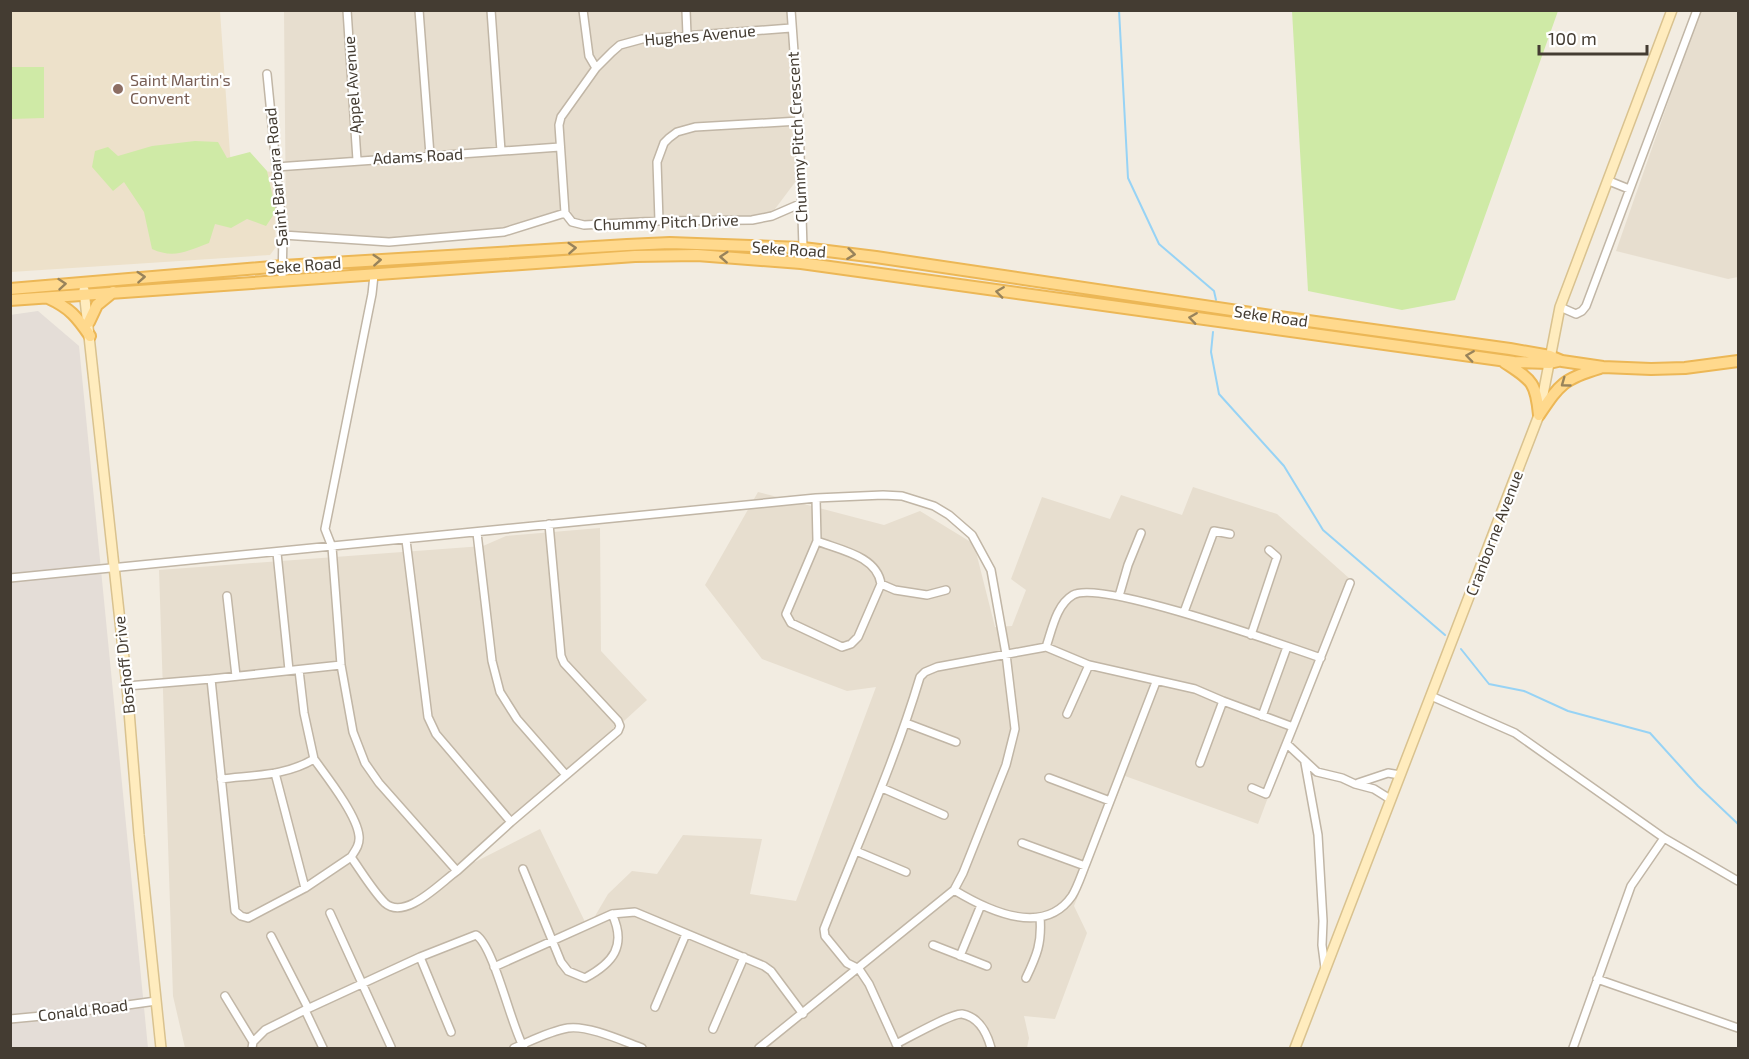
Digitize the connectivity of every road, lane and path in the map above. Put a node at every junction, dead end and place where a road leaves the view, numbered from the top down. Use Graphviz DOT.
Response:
graph roads {
  1 [pos="347,10"];
  2 [pos="419,10"];
  3 [pos="490,10"];
  4 [pos="583,10"];
  5 [pos="686,10"];
  6 [pos="791,10"];
  7 [pos="1672,10"];
  8 [pos="1696,10"];
  9 [pos="791,28"];
  10 [pos="687,35"];
  11 [pos="596,68"];
  12 [pos="267,74"];
  13 [pos="799,121"];
  14 [pos="560,147"];
  15 [pos="501,152"];
  16 [pos="430,155"];
  17 [pos="357,160"];
  18 [pos="276,166"];
  19 [pos="1609,181"];
  20 [pos="1629,189"];
  21 [pos="802,203"];
  22 [pos="565,213"];
  23 [pos="658,220"];
  24 [pos="283,235"];
  25 [pos="803,248"];
  26 [pos="801,263"];
  27 [pos="283,266"];
  28 [pos="374,275"];
  29 [pos="282,281"];
  30 [pos="83,282"];
  31 [pos="10,289"];
  32 [pos="113,292"];
  33 [pos="85,294"];
  34 [pos="45,297"];
  35 [pos="10,300"];
  36 [pos="1560,307"];
  37 [pos="89,322"];
  38 [pos="90,336"];
  39 [pos="1502,360"];
  40 [pos="1549,360"];
  41 [pos="1738,361"];
  42 [pos="1603,367"];
  43 [pos="1539,415"];
  44 [pos="816,498"];
  45 [pos="549,524"];
  46 [pos="477,533"];
  47 [pos="1141,533"];
  48 [pos="1230,534"];
  49 [pos="406,540"];
  50 [pos="817,541"];
  51 [pos="332,547"];
  52 [pos="1269,550"];
  53 [pos="277,553"];
  54 [pos="115,568"];
  55 [pos="10,578"];
  56 [pos="1350,583"];
  57 [pos="881,584"];
  58 [pos="946,590"];
  59 [pos="227,596"];
  60 [pos="1119,596"];
  61 [pos="1184,612"];
  62 [pos="1251,634"];
  63 [pos="1046,647"];
  64 [pos="1287,647"];
  65 [pos="1006,654"];
  66 [pos="1320,658"];
  67 [pos="341,665"];
  68 [pos="1089,665"];
  69 [pos="290,670"];
  70 [pos="299,670"];
  71 [pos="236,676"];
  72 [pos="211,679"];
  73 [pos="1156,682"];
  74 [pos="127,686"];
  75 [pos="1431,696"];
  76 [pos="1223,701"];
  77 [pos="1067,714"];
  78 [pos="1262,716"];
  79 [pos="906,723"];
  80 [pos="1293,727"];
  81 [pos="957,742"];
  82 [pos="1287,744"];
  83 [pos="314,759"];
  84 [pos="1305,763"];
  85 [pos="1200,764"];
  86 [pos="275,773"];
  87 [pos="1400,775"];
  88 [pos="566,776"];
  89 [pos="1049,778"];
  90 [pos="221,779"];
  91 [pos="1355,784"];
  92 [pos="882,788"];
  93 [pos="1252,788"];
  94 [pos="1390,799"];
  95 [pos="1110,801"];
  96 [pos="944,815"];
  97 [pos="511,822"];
  98 [pos="1664,838"];
  99 [pos="1022,843"];
  100 [pos="856,851"];
  101 [pos="351,857"];
  102 [pos="1085,866"];
  103 [pos="523,869"];
  104 [pos="457,871"];
  105 [pos="906,872"];
  106 [pos="1738,881"];
  107 [pos="305,888"];
  108 [pos="954,890"];
  109 [pos="981,905"];
  110 [pos="330,913"];
  111 [pos="612,914"];
  112 [pos="1040,917"];
  113 [pos="686,934"];
  114 [pos="271,936"];
  115 [pos="553,941"];
  116 [pos="933,945"];
  117 [pos="960,956"];
  118 [pos="420,957"];
  119 [pos="744,957"];
  120 [pos="987,966"];
  121 [pos="494,967"];
  122 [pos="1325,968"];
  123 [pos="859,969"];
  124 [pos="1026,978"];
  125 [pos="1598,978"];
  126 [pos="363,984"];
  127 [pos="225,996"];
  128 [pos="156,1000"];
  129 [pos="655,1007"];
  130 [pos="306,1009"];
  131 [pos="803,1014"];
  132 [pos="10,1019"];
  133 [pos="1738,1028"];
  134 [pos="713,1029"];
  135 [pos="451,1032"];
  136 [pos="253,1045"];
  137 [pos="897,1046"];
  138 [pos="391,1047"];
  139 [pos="520,1047"];
  140 [pos="161,1048"];
  141 [pos="323,1048"];
  142 [pos="642,1048"];
  143 [pos="759,1048"];
  144 [pos="991,1048"];
  145 [pos="1295,1048"];
  146 [pos="1573,1048"];
  1 -- 17 [label="street, Appel Avenue"];
  2 -- 16 [label="street"];
  3 -- 15 [label="street"];
  4 -- 11 [label="street"];
  5 -- 10 [label="street"];
  6 -- 9 [label="street, Chummy Pitch Crescent"];
  7 -- 19 [label="street, Cranborne Avenue"];
  8 -- 20 [label="street"];
  9 -- 10 [label="street, Hughes Avenue"];
  9 -- 13 [label="street, Chummy Pitch Crescent"];
  10 -- 11 [label="street, Hughes Avenue"];
  11 -- 14 [label="street, Hughes Avenue"];
  12 -- 18 [label="street, Saint Barbara Road"];
  13 -- 21 [label="street, Chummy Pitch Crescent"];
  13 -- 23 [label="street"];
  14 -- 15 [label="street, Adams Road"];
  14 -- 22 [label="street, Hughes Avenue"];
  15 -- 16 [label="street, Adams Road"];
  16 -- 17 [label="street, Adams Road"];
  17 -- 18 [label="street, Adams Road"];
  18 -- 24 [label="street, Saint Barbara Road"];
  19 -- 20 [label="street"];
  19 -- 36 [label="street, Cranborne Avenue"];
  20 -- 36 [label="street"];
  21 -- 23 [label="street, Chummy Pitch Drive"];
  21 -- 25 [label="street, Chummy Pitch Crescent"];
  22 -- 23 [label="street, Chummy Pitch Drive"];
  22 -- 24 [label="street"];
  24 -- 27 [label="street, Saint Barbara Road"];
  25 -- 26 [label="street, Chummy Pitch Crescent"];
  27 -- 25 [label="main road, Seke Road, one-way"];
  25 -- 40 [label="main road, Seke Road, one-way"];
  26 -- 28 [label="main road, Seke Road, one-way"];
  39 -- 26 [label="main road, Seke Road, one-way"];
  27 -- 29 [label="street, Saint Barbara Road"];
  30 -- 27 [label="main road, Seke Road, one-way"];
  28 -- 29 [label="main road, Seke Road"];
  28 -- 51 [label="street"];
  29 -- 32 [label="main road, Seke Road"];
  31 -- 30 [label="main road, Seke Road, one-way"];
  30 -- 33 [label="street, Boshoff Drive"];
  32 -- 33 [label="main road, Seke Road"];
  32 -- 37 [label="main road"];
  33 -- 34 [label="main road, Seke Road"];
  33 -- 37 [label="street, Boshoff Drive"];
  34 -- 35 [label="main road, Seke Road"];
  34 -- 38 [label="main road"];
  36 -- 40 [label="street, Cranborne Avenue"];
  37 -- 38 [label="street, Boshoff Drive"];
  38 -- 54 [label="street, Boshoff Drive"];
  39 -- 40 [label="main road, Seke Road"];
  39 -- 43 [label="main road"];
  40 -- 42 [label="main road, Seke Road"];
  40 -- 43 [label="street, Cranborne Avenue"];
  41 -- 42 [label="main road, Seke Road"];
  42 -- 43 [label="main road, one-way"];
  43 -- 75 [label="street, Cranborne Avenue"];
  44 -- 45 [label="street"];
  44 -- 50 [label="street"];
  44 -- 65 [label="street"];
  45 -- 46 [label="street"];
  45 -- 88 [label="street"];
  46 -- 49 [label="street"];
  46 -- 88 [label="street"];
  47 -- 60 [label="street"];
  48 -- 61 [label="street"];
  49 -- 51 [label="street"];
  49 -- 97 [label="street"];
  50 -- 57 [label="street"];
  50 -- 57 [label="street"];
  51 -- 53 [label="street"];
  51 -- 67 [label="street"];
  52 -- 62 [label="street"];
  53 -- 54 [label="street"];
  53 -- 69 [label="street"];
  54 -- 55 [label="street"];
  54 -- 74 [label="street, Boshoff Drive"];
  56 -- 66 [label="street"];
  57 -- 58 [label="street"];
  59 -- 71 [label="street"];
  60 -- 61 [label="street"];
  60 -- 63 [label="street"];
  61 -- 62 [label="street"];
  62 -- 64 [label="street"];
  63 -- 65 [label="street"];
  63 -- 68 [label="street"];
  64 -- 66 [label="street"];
  64 -- 78 [label="street"];
  65 -- 79 [label="street"];
  65 -- 108 [label="street"];
  66 -- 80 [label="street"];
  67 -- 70 [label="street"];
  67 -- 104 [label="street"];
  68 -- 73 [label="street"];
  68 -- 77 [label="street"];
  69 -- 70 [label="street"];
  69 -- 71 [label="street"];
  70 -- 83 [label="street"];
  71 -- 72 [label="street"];
  72 -- 74 [label="street"];
  72 -- 90 [label="street"];
  73 -- 76 [label="street"];
  73 -- 95 [label="street"];
  74 -- 128 [label="street, Boshoff Drive"];
  75 -- 87 [label="street, Cranborne Avenue"];
  75 -- 98 [label="street"];
  76 -- 78 [label="street"];
  76 -- 85 [label="street"];
  78 -- 80 [label="street"];
  79 -- 81 [label="street"];
  79 -- 92 [label="street"];
  80 -- 82 [label="street"];
  82 -- 84 [label="street"];
  82 -- 93 [label="street"];
  83 -- 86 [label="street"];
  83 -- 101 [label="street"];
  84 -- 91 [label="street"];
  84 -- 122 [label="street"];
  86 -- 90 [label="street"];
  86 -- 107 [label="street"];
  87 -- 91 [label="street"];
  87 -- 94 [label="street, Cranborne Avenue"];
  88 -- 97 [label="street"];
  89 -- 95 [label="street"];
  90 -- 107 [label="street"];
  91 -- 94 [label="street"];
  92 -- 96 [label="street"];
  92 -- 100 [label="street"];
  94 -- 122 [label="street, Cranborne Avenue"];
  95 -- 102 [label="street"];
  97 -- 104 [label="street"];
  98 -- 106 [label="street"];
  98 -- 125 [label="street"];
  99 -- 102 [label="street"];
  100 -- 105 [label="street"];
  100 -- 123 [label="street"];
  101 -- 104 [label="street"];
  101 -- 107 [label="street"];
  102 -- 112 [label="street"];
  103 -- 115 [label="street"];
  108 -- 109 [label="street"];
  108 -- 123 [label="street"];
  109 -- 112 [label="street"];
  109 -- 117 [label="street"];
  110 -- 126 [label="street"];
  111 -- 113 [label="street"];
  111 -- 115 [label="street"];
  111 -- 115 [label="street"];
  112 -- 124 [label="street"];
  113 -- 119 [label="street"];
  113 -- 129 [label="street"];
  114 -- 130 [label="street"];
  115 -- 121 [label="street"];
  116 -- 117 [label="street"];
  117 -- 120 [label="street"];
  118 -- 121 [label="street"];
  118 -- 126 [label="street"];
  118 -- 135 [label="street"];
  119 -- 131 [label="street"];
  119 -- 134 [label="street"];
  121 -- 139 [label="street"];
  122 -- 145 [label="street, Cranborne Avenue"];
  123 -- 131 [label="street"];
  123 -- 137 [label="street"];
  125 -- 133 [label="street"];
  125 -- 146 [label="street"];
  126 -- 130 [label="street"];
  126 -- 138 [label="street"];
  127 -- 136 [label="street"];
  128 -- 132 [label="street, Conald Road"];
  128 -- 140 [label="street, Boshoff Drive"];
  130 -- 136 [label="street"];
  130 -- 141 [label="street"];
  131 -- 143 [label="street"];
  137 -- 144 [label="street"];
  139 -- 142 [label="street"];
}
